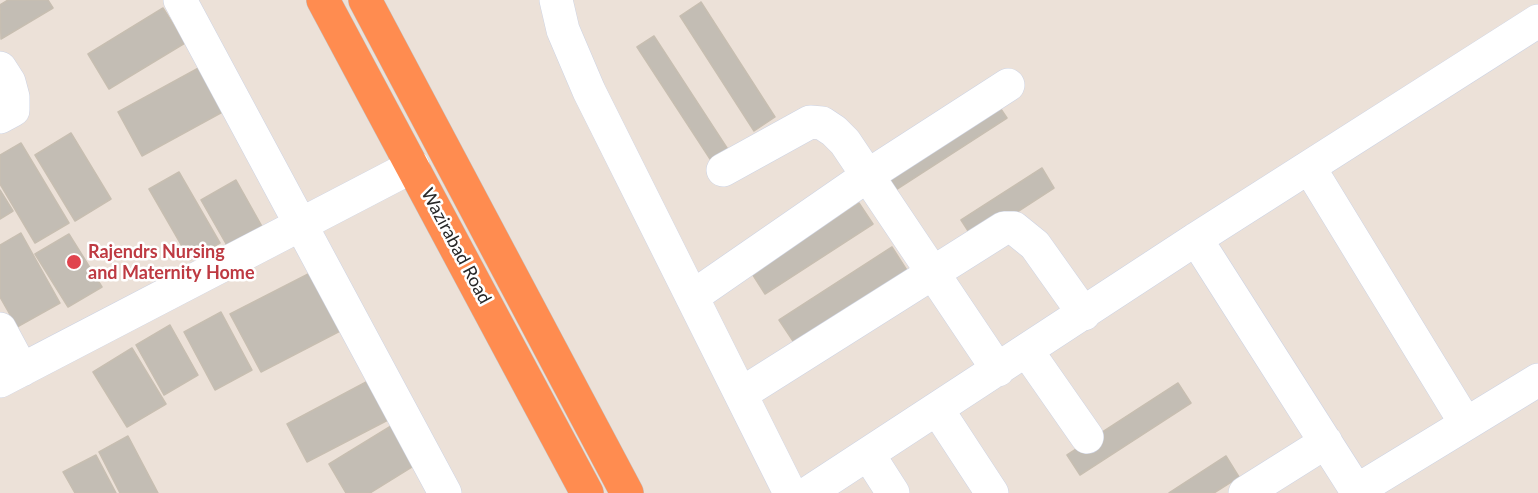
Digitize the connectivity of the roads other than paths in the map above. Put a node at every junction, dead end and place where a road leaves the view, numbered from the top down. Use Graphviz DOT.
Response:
graph roads {
  1 [pos="180,0"];
  2 [pos="323,0"];
  3 [pos="365,0"];
  4 [pos="556,0"];
  5 [pos="1538,21"];
  6 [pos="0,68"];
  7 [pos="1008,85"];
  8 [pos="0,117"];
  9 [pos="413,166"];
  10 [pos="1310,167"];
  11 [pos="723,170"];
  12 [pos="867,176"];
  13 [pos="301,224"];
  14 [pos="1196,239"];
  15 [pos="933,273"];
  16 [pos="692,297"];
  17 [pos="1084,314"];
  18 [pos="0,329"];
  19 [pos="1027,351"];
  20 [pos="998,370"];
  21 [pos="11,375"];
  22 [pos="1538,380"];
  23 [pos="741,394"];
  24 [pos="937,409"];
  25 [pos="1466,424"];
  26 [pos="1087,437"];
  27 [pos="1326,442"];
  28 [pos="868,454"];
  29 [pos="1357,492"];
  30 [pos="445,493"];
  31 [pos="587,493"];
  32 [pos="627,493"];
  33 [pos="790,493"];
  34 [pos="808,493"];
  35 [pos="893,493"];
  36 [pos="992,493"];
  37 [pos="1245,493"];
  1 -- 13 [label="street"];
  2 -- 9 [label="highway, Wazirabad Road"];
  3 -- 32 [label="highway, Wazirabad Road"];
  4 -- 16 [label="street"];
  5 -- 10 [label="street"];
  6 -- 8 [label="street"];
  7 -- 12 [label="street"];
  9 -- 13 [label="street"];
  9 -- 31 [label="highway, Wazirabad Road"];
  10 -- 14 [label="street"];
  10 -- 25 [label="street"];
  11 -- 12 [label="street"];
  12 -- 15 [label="street"];
  12 -- 16 [label="street"];
  13 -- 21 [label="street"];
  13 -- 30 [label="street"];
  14 -- 17 [label="street"];
  14 -- 27 [label="street"];
  15 -- 17 [label="street"];
  15 -- 20 [label="street"];
  15 -- 23 [label="street"];
  16 -- 23 [label="street"];
  17 -- 19 [label="street"];
  18 -- 21 [label="street"];
  19 -- 20 [label="street"];
  19 -- 26 [label="street"];
  20 -- 24 [label="street"];
  22 -- 25 [label="street"];
  23 -- 33 [label="street"];
  24 -- 28 [label="street"];
  24 -- 36 [label="street"];
  25 -- 29 [label="street"];
  27 -- 29 [label="street"];
  27 -- 37 [label="street"];
  28 -- 34 [label="street"];
  28 -- 35 [label="street"];
}
